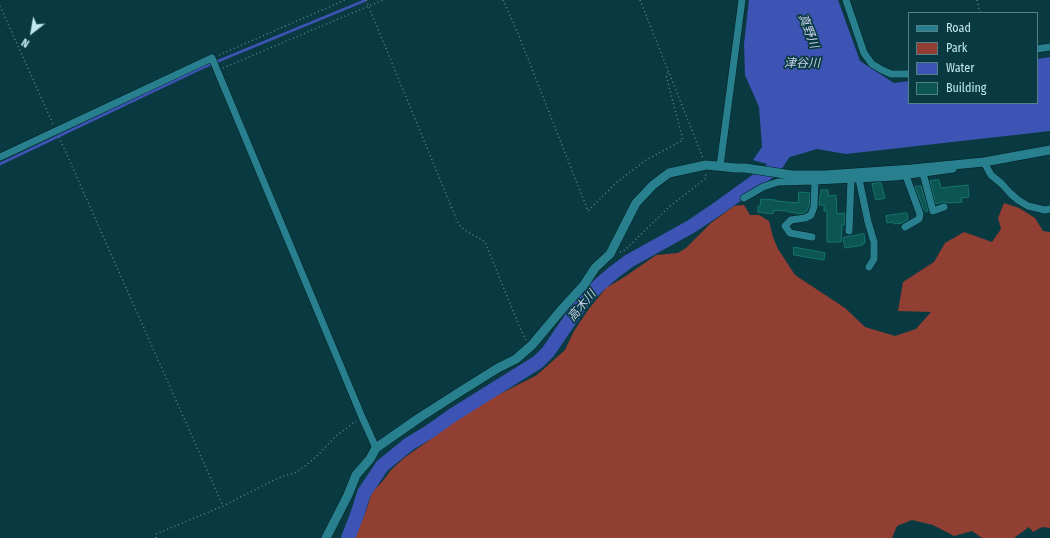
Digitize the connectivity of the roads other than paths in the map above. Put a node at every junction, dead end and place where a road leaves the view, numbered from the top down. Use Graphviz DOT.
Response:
graph roads {
  1 [pos="742,0"];
  2 [pos="846,0"];
  3 [pos="1050,47"];
  4 [pos="1038,49"];
  5 [pos="908,74"];
  6 [pos="1050,150"];
  7 [pos="0,156"];
  8 [pos="984,162"];
  9 [pos="720,166"];
  10 [pos="923,173"];
  11 [pos="906,176"];
  12 [pos="859,178"];
  13 [pos="851,179"];
  14 [pos="815,181"];
  15 [pos="744,198"];
  16 [pos="944,207"];
  17 [pos="1050,209"];
  18 [pos="933,211"];
  19 [pos="920,214"];
  20 [pos="905,227"];
  21 [pos="849,231"];
  22 [pos="812,237"];
  23 [pos="869,267"];
  24 [pos="376,448"];
  25 [pos="326,538"];
  1 -- 9 [label="street"];
  2 -- 5 [label="street"];
  3 -- 4 [label="street"];
  6 -- 8 [label="street"];
  7 -- 24 [label="street"];
  8 -- 9 [label="street"];
  8 -- 10 [label="street"];
  8 -- 17 [label="street"];
  9 -- 24 [label="street"];
  10 -- 11 [label="street"];
  10 -- 18 [label="street"];
  11 -- 12 [label="street"];
  11 -- 19 [label="street"];
  12 -- 13 [label="street"];
  12 -- 23 [label="street"];
  13 -- 14 [label="street"];
  13 -- 21 [label="street"];
  14 -- 15 [label="street"];
  14 -- 22 [label="street"];
  16 -- 18 [label="street"];
  18 -- 19 [label="street"];
  19 -- 20 [label="street"];
  24 -- 25 [label="street"];
}
